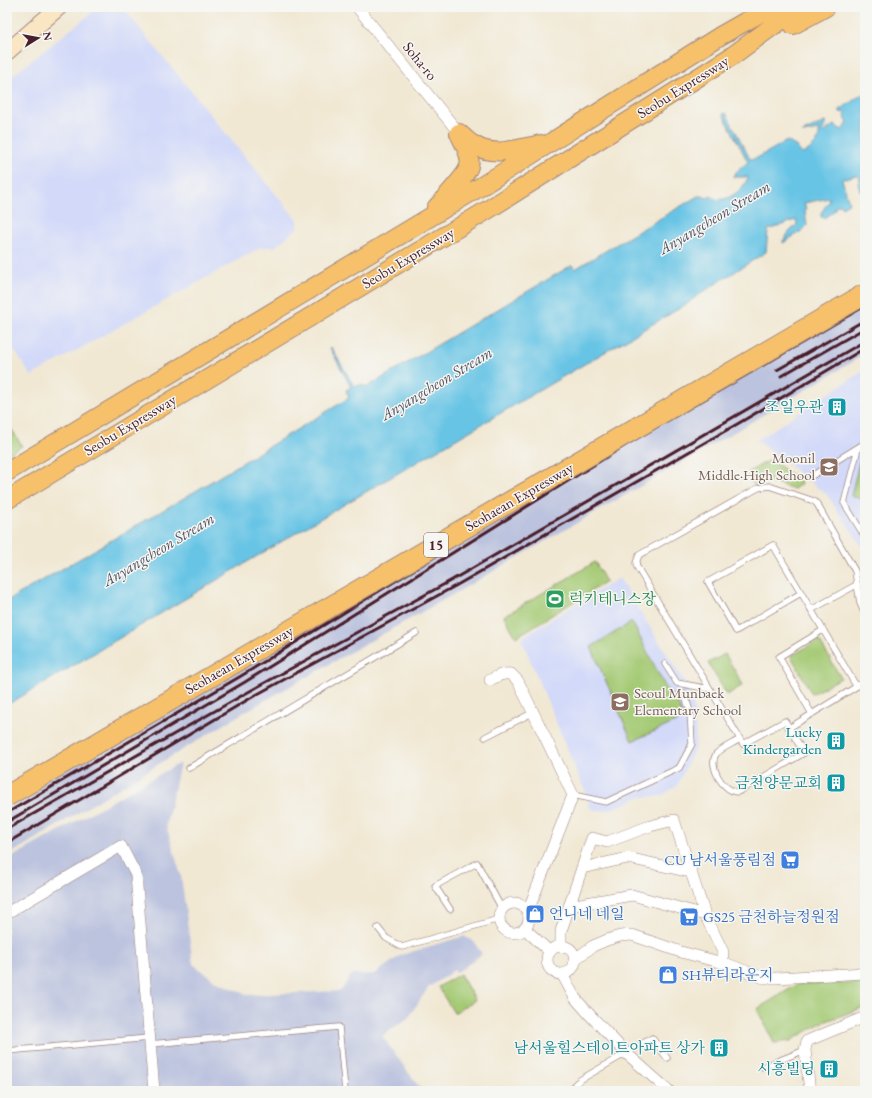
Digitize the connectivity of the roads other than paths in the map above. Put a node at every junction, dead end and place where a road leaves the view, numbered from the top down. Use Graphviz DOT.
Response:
graph roads {
  1 [pos="59,7"];
  2 [pos="357,7"];
  3 [pos="757,7"];
  4 [pos="771,7"];
  5 [pos="803,7"];
  6 [pos="826,7"];
  7 [pos="720,36"];
  8 [pos="7,52"];
  9 [pos="732,56"];
  10 [pos="459,133"];
  11 [pos="550,143"];
  12 [pos="427,218"];
  13 [pos="865,280"];
  14 [pos="865,294"];
  15 [pos="865,443"];
  16 [pos="858,448"];
  17 [pos="7,472"];
  18 [pos="810,477"];
  19 [pos="7,500"];
  20 [pos="865,537"];
  21 [pos="858,584"];
  22 [pos="801,593"];
  23 [pos="811,610"];
  24 [pos="865,615"];
  25 [pos="823,630"];
  26 [pos="416,633"];
  27 [pos="665,664"];
  28 [pos="490,680"];
  29 [pos="862,685"];
  30 [pos="710,689"];
  31 [pos="684,693"];
  32 [pos="534,712"];
  33 [pos="812,714"];
  34 [pos="789,728"];
  35 [pos="485,737"];
  36 [pos="740,739"];
  37 [pos="189,768"];
  38 [pos="7,781"];
  39 [pos="573,795"];
  40 [pos="7,796"];
  41 [pos="582,868"];
  42 [pos="690,872"];
  43 [pos="539,881"];
  44 [pos="569,906"];
  45 [pos="450,909"];
  46 [pos="504,911"];
  47 [pos="528,911"];
  48 [pos="7,913"];
  49 [pos="705,914"];
  50 [pos="378,928"];
  51 [pos="525,929"];
  52 [pos="561,947"];
  53 [pos="550,952"];
  54 [pos="574,960"];
  55 [pos="722,963"];
  56 [pos="865,973"];
  57 [pos="562,974"];
  58 [pos="865,1017"];
  59 [pos="149,1041"];
  60 [pos="7,1050"];
  61 [pos="805,1050"];
  62 [pos="626,1053"];
  63 [pos="667,1058"];
  64 [pos="763,1067"];
  65 [pos="572,1090"];
  66 [pos="154,1091"];
  67 [pos="345,1091"];
  68 [pos="668,1091"];
  69 [pos="810,1091"];
  1 -- 8 [label="main road"];
  2 -- 10 [label="street, Soha-ro"];
  3 -- 7 [label="highway"];
  4 -- 7 [label="highway, Seobu Expressway"];
  5 -- 9 [label="highway, Seobu Expressway"];
  6 -- 9 [label="highway"];
  7 -- 11 [label="highway, Seobu Expressway"];
  9 -- 19 [label="highway, Seobu Expressway"];
  10 -- 11 [label="highway"];
  10 -- 12 [label="highway"];
  11 -- 12 [label="highway, Seobu Expressway"];
  12 -- 17 [label="highway, Seobu Expressway"];
  13 -- 38 [label="highway, Seohaean Expressway / 15"];
  14 -- 40 [label="highway, Seohaean Expressway / 15, bridge"];
  15 -- 16 [label="lane"];
  16 -- 18 [label="lane"];
  16 -- 20 [label="lane"];
  21 -- 23 [label="lane"];
  21 -- 24 [label="lane"];
  21 -- 30 [label="lane"];
  22 -- 22 [label="lane"];
  22 -- 23 [label="lane"];
  23 -- 25 [label="lane"];
  25 -- 29 [label="lane"];
  25 -- 33 [label="lane"];
  26 -- 37 [label="lane"];
  27 -- 30 [label="lane"];
  28 -- 32 [label="street"];
  29 -- 33 [label="lane"];
  30 -- 36 [label="lane"];
  31 -- 39 [label="lane"];
  32 -- 35 [label="lane"];
  32 -- 39 [label="street"];
  33 -- 34 [label="lane"];
  34 -- 36 [label="lane"];
  34 -- 36 [label="lane"];
  39 -- 43 [label="street"];
  41 -- 42 [label="street"];
  41 -- 42 [label="street"];
  41 -- 44 [label="street"];
  42 -- 49 [label="street"];
  43 -- 46 [label="street"];
  43 -- 47 [label="street"];
  44 -- 49 [label="street"];
  44 -- 52 [label="street"];
  45 -- 46 [label="lane"];
  46 -- 47 [label="street"];
  46 -- 50 [label="lane"];
  46 -- 51 [label="street"];
  47 -- 51 [label="street"];
  48 -- 59 [label="street"];
  49 -- 55 [label="street"];
  51 -- 53 [label="street"];
  52 -- 53 [label="street"];
  52 -- 54 [label="street"];
  53 -- 57 [label="street"];
  54 -- 55 [label="street"];
  54 -- 57 [label="street"];
  55 -- 56 [label="street"];
  57 -- 62 [label="street"];
  58 -- 61 [label="street"];
  59 -- 60 [label="lane"];
  59 -- 66 [label="street"];
  59 -- 67 [label="lane"];
  61 -- 64 [label="lane"];
  61 -- 69 [label="street"];
  62 -- 63 [label="lane"];
  62 -- 65 [label="lane"];
  62 -- 68 [label="street"];
}
